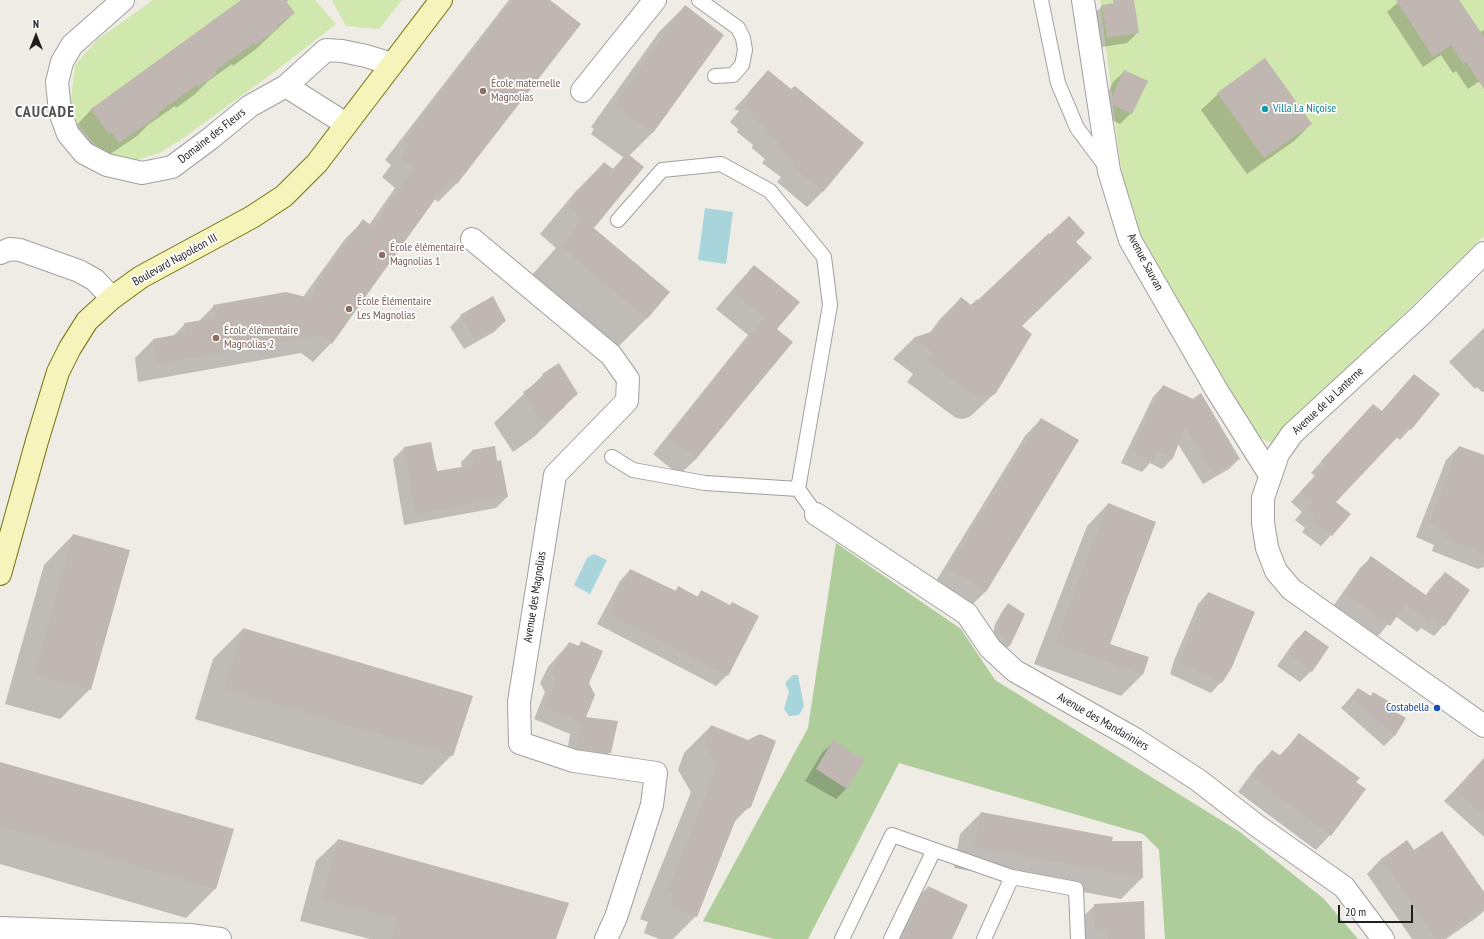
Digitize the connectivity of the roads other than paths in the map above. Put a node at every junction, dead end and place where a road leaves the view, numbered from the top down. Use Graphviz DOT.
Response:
graph roads {
  1 [pos="124,0"];
  2 [pos="441,0"];
  3 [pos="655,0"];
  4 [pos="699,0"];
  5 [pos="1041,0"];
  6 [pos="1083,0"];
  7 [pos="392,64"];
  8 [pos="715,76"];
  9 [pos="286,86"];
  10 [pos="582,91"];
  11 [pos="346,124"];
  12 [pos="1109,171"];
  13 [pos="618,220"];
  14 [pos="472,239"];
  15 [pos="0,242"];
  16 [pos="10,251"];
  17 [pos="1484,253"];
  18 [pos="112,298"];
  19 [pos="612,457"];
  20 [pos="1270,475"];
  21 [pos="798,489"];
  22 [pos="816,514"];
  23 [pos="0,574"];
  24 [pos="1484,726"];
  25 [pos="934,850"];
  26 [pos="1012,877"];
  27 [pos="0,928"];
  28 [pos="71,935"];
  29 [pos="190,937"];
  30 [pos="220,939"];
  31 [pos="606,939"];
  32 [pos="842,939"];
  33 [pos="891,939"];
  34 [pos="984,939"];
  35 [pos="1078,939"];
  36 [pos="1383,939"];
  1 -- 9 [label="street, Domaine des Fleurs"];
  2 -- 7 [label="main road, Boulevard Napoléon III"];
  3 -- 10 [label="street"];
  4 -- 8 [label="lane"];
  5 -- 12 [label="lane"];
  6 -- 12 [label="street, Avenue Sauvan"];
  7 -- 9 [label="street, Domaine des Fleurs"];
  7 -- 11 [label="main road, Boulevard Napoléon III"];
  9 -- 11 [label="street"];
  11 -- 18 [label="main road, Boulevard Napoléon III"];
  12 -- 20 [label="street, Avenue Sauvan"];
  13 -- 21 [label="lane"];
  14 -- 31 [label="street, Avenue des Magnolias"];
  15 -- 16 [label="street"];
  16 -- 18 [label="street"];
  17 -- 20 [label="street, Avenue de la Lanterne"];
  18 -- 23 [label="main road, Boulevard Napoléon III"];
  19 -- 21 [label="lane"];
  20 -- 24 [label="street, Avenue de la Lanterne"];
  21 -- 22 [label="lane"];
  22 -- 36 [label="street, Avenue des Mandariniers"];
  25 -- 26 [label="lane"];
  25 -- 32 [label="lane"];
  25 -- 33 [label="lane"];
  26 -- 34 [label="lane"];
  26 -- 35 [label="lane"];
  27 -- 28 [label="street"];
  28 -- 29 [label="street"];
  29 -- 30 [label="street"];
}
